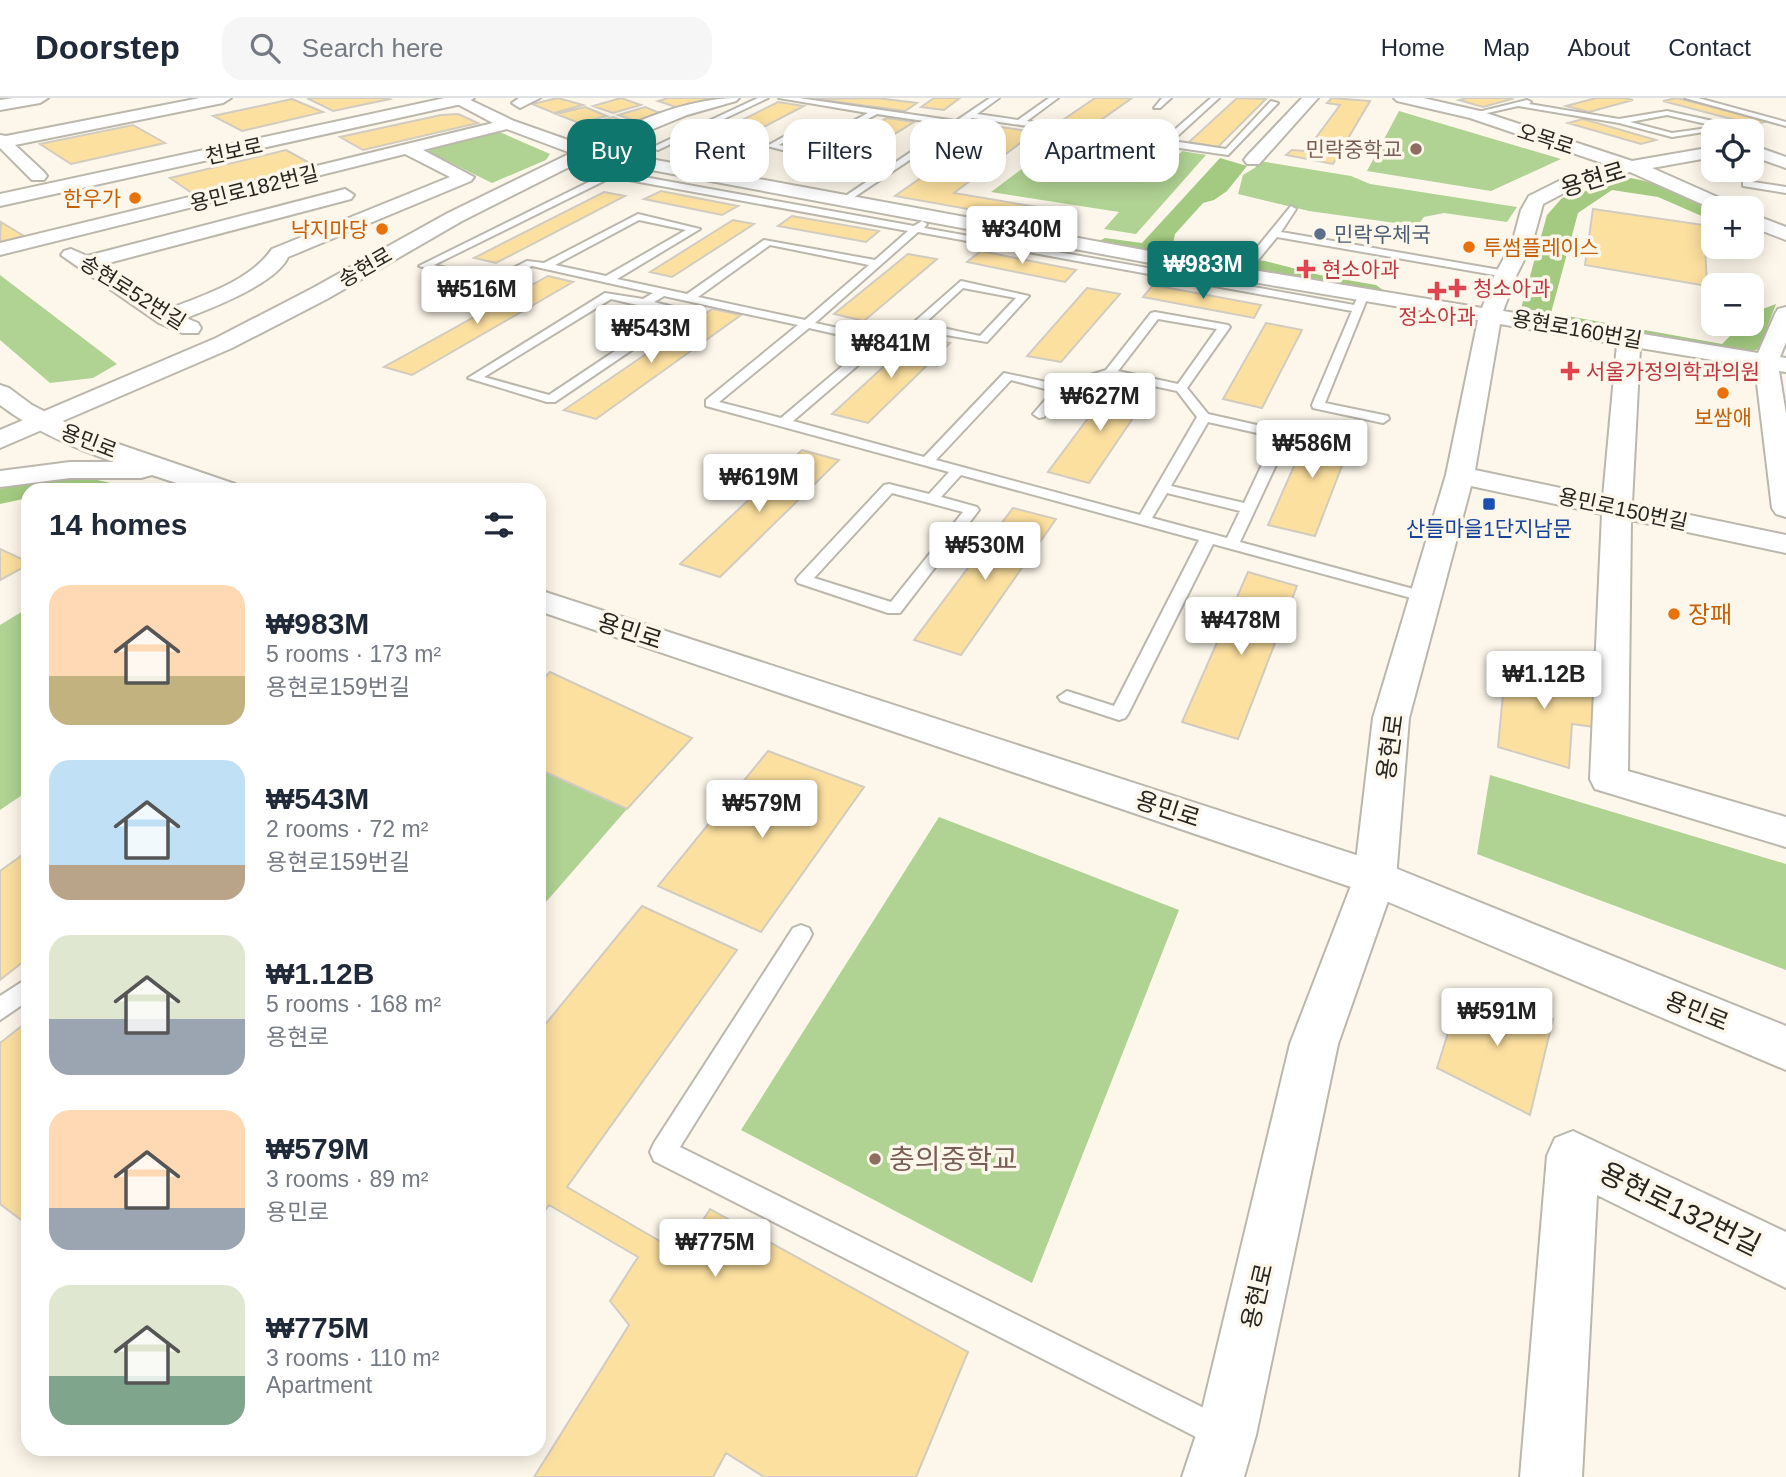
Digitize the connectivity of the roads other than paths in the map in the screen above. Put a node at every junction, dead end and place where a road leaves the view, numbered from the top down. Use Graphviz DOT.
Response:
graph roads {
  1 [pos="40,98"];
  2 [pos="223,98"];
  3 [pos="532,98"];
  4 [pos="731,98"];
  5 [pos="764,98"];
  6 [pos="783,98"];
  7 [pos="995,98"];
  8 [pos="1054,98"];
  9 [pos="1167,98"];
  10 [pos="1215,98"];
  11 [pos="1310,98"];
  12 [pos="1402,98"];
  13 [pos="1547,98"];
  14 [pos="1707,98"];
  15 [pos="460,99"];
  16 [pos="1693,99"];
  17 [pos="656,103"];
  18 [pos="1274,103"];
  19 [pos="1517,104"];
  20 [pos="0,105"];
  21 [pos="1157,106"];
  22 [pos="875,112"];
  23 [pos="682,113"];
  24 [pos="545,114"];
  25 [pos="1474,114"];
  26 [pos="970,115"];
  27 [pos="862,119"];
  28 [pos="927,119"];
  29 [pos="963,119"];
  30 [pos="1024,119"];
  31 [pos="1619,121"];
  32 [pos="1020,122"];
  33 [pos="656,123"];
  34 [pos="508,124"];
  35 [pos="1786,124"];
  36 [pos="1179,130"];
  37 [pos="783,139"];
  38 [pos="1,141"];
  39 [pos="1774,142"];
  40 [pos="567,145"];
  41 [pos="1179,145"];
  42 [pos="1764,145"];
  43 [pos="656,148"];
  44 [pos="783,148"];
  45 [pos="408,149"];
  46 [pos="1764,153"];
  47 [pos="1701,154"];
  48 [pos="910,155"];
  49 [pos="1254,160"];
  50 [pos="567,163"];
  51 [pos="1786,163"];
  52 [pos="656,166"];
  53 [pos="1628,167"];
  54 [pos="308,175"];
  55 [pos="38,176"];
  56 [pos="1746,184"];
  57 [pos="1786,190"];
  58 [pos="345,195"];
  59 [pos="1701,196"];
  60 [pos="0,200"];
  61 [pos="844,201"];
  62 [pos="1291,209"];
  63 [pos="382,211"];
  64 [pos="924,223"];
  65 [pos="1764,225"];
  66 [pos="230,227"];
  67 [pos="1786,233"];
  68 [pos="1275,234"];
  69 [pos="44,239"];
  70 [pos="267,247"];
  71 [pos="0,249"];
  72 [pos="86,263"];
  73 [pos="876,263"];
  74 [pos="546,266"];
  75 [pos="1241,274"];
  76 [pos="1506,274"];
  77 [pos="608,280"];
  78 [pos="663,292"];
  79 [pos="689,298"];
  80 [pos="1361,301"];
  81 [pos="645,303"];
  82 [pos="1491,314"];
  83 [pos="1786,314"];
  84 [pos="167,318"];
  85 [pos="807,324"];
  86 [pos="916,326"];
  87 [pos="1629,338"];
  88 [pos="880,341"];
  89 [pos="224,342"];
  90 [pos="1776,364"];
  91 [pos="1110,373"];
  92 [pos="1181,388"];
  93 [pos="1061,389"];
  94 [pos="0,393"];
  95 [pos="1039,414"];
  96 [pos="1204,417"];
  97 [pos="1383,419"];
  98 [pos="39,421"];
  99 [pos="783,423"];
  100 [pos="0,440"];
  101 [pos="927,462"];
  102 [pos="171,470"];
  103 [pos="958,470"];
  104 [pos="1460,475"];
  105 [pos="0,479"];
  106 [pos="206,483"];
  107 [pos="1163,488"];
  108 [pos="932,499"];
  109 [pos="1617,507"];
  110 [pos="1786,508"];
  111 [pos="1250,509"];
  112 [pos="1144,520"];
  113 [pos="1208,538"];
  114 [pos="1231,544"];
  115 [pos="1786,544"];
  116 [pos="1426,597"];
  117 [pos="546,602"];
  118 [pos="1068,697"];
  119 [pos="1786,832"];
  120 [pos="1375,878"];
  121 [pos="801,934"];
  122 [pos="21,994"];
  123 [pos="0,1010"];
  124 [pos="1786,1048"];
  125 [pos="1786,1261"];
  126 [pos="1226,1435"];
  127 [pos="1213,1477"];
  128 [pos="1551,1477"];
  1 -- 20 [label="street"];
  2 -- 38 [label="street"];
  3 -- 24 [label="street"];
  4 -- 23 [label="street, 송현로"];
  5 -- 43 [label="lane"];
  6 -- 22 [label="lane"];
  7 -- 26 [label="lane"];
  8 -- 30 [label="lane"];
  9 -- 21 [label="lane"];
  10 -- 36 [label="lane"];
  11 -- 49 [label="street"];
  12 -- 25 [label="street, 오목로"];
  13 -- 19 [label="lane"];
  14 -- 16 [label="lane"];
  15 -- 34 [label="street, 용현로160번길"];
  15 -- 60 [label="street, 천보로"];
  16 -- 35 [label="lane"];
  17 -- 23 [label="street"];
  18 -- 41 [label="lane"];
  19 -- 25 [label="lane"];
  19 -- 31 [label="lane"];
  22 -- 27 [label="lane"];
  22 -- 28 [label="lane"];
  23 -- 33 [label="street, 송현로"];
  25 -- 53 [label="street, 오목로"];
  26 -- 29 [label="lane"];
  26 -- 32 [label="lane"];
  31 -- 31 [label="lane"];
  34 -- 40 [label="street, 용현로160번길"];
  34 -- 45 [label="street, 용민로182번길"];
  37 -- 44 [label="lane"];
  38 -- 55 [label="street"];
  39 -- 42 [label="street"];
  45 -- 54 [label="street, 용민로182번길"];
  45 -- 63 [label="street"];
  46 -- 51 [label="street"];
  47 -- 53 [label="street, 용현로"];
  48 -- 61 [label="lane"];
  50 -- 89 [label="street, 송현로"];
  52 -- 61 [label="street, 용현로160번길"];
  53 -- 59 [label="street, 오목로"];
  53 -- 76 [label="street, 용현로"];
  54 -- 58 [label="street"];
  54 -- 69 [label="street, 용민로182번길"];
  56 -- 57 [label="lane"];
  58 -- 63 [label="street"];
  58 -- 66 [label="street"];
  61 -- 64 [label="street, 용현로160번길"];
  62 -- 68 [label="lane"];
  63 -- 70 [label="street"];
  64 -- 73 [label="lane"];
  64 -- 74 [label="lane"];
  64 -- 75 [label="street, 용현로160번길"];
  64 -- 80 [label="lane"];
  65 -- 67 [label="street"];
  66 -- 70 [label="street"];
  66 -- 72 [label="street"];
  68 -- 75 [label="lane"];
  68 -- 76 [label="lane"];
  69 -- 71 [label="street, 용민로182번길"];
  69 -- 72 [label="street, 송현로52번길"];
  70 -- 84 [label="street"];
  72 -- 84 [label="street, 송현로52번길"];
  73 -- 79 [label="lane"];
  73 -- 85 [label="lane"];
  74 -- 77 [label="lane"];
  74 -- 77 [label="lane"];
  75 -- 80 [label="street, 용현로160번길"];
  76 -- 82 [label="street, 용현로"];
  77 -- 78 [label="lane"];
  78 -- 79 [label="lane"];
  78 -- 81 [label="lane"];
  79 -- 85 [label="lane"];
  80 -- 82 [label="street, 용현로160번길"];
  80 -- 97 [label="lane"];
  81 -- 81 [label="lane"];
  82 -- 87 [label="street, 용현로160번길"];
  82 -- 104 [label="street, 용현로"];
  83 -- 90 [label="street"];
  84 -- 89 [label="street, 송현로52번길"];
  85 -- 88 [label="lane"];
  85 -- 99 [label="lane"];
  86 -- 86 [label="lane"];
  86 -- 88 [label="lane"];
  87 -- 90 [label="street, 용현로160번길"];
  87 -- 109 [label="street"];
  88 -- 99 [label="lane"];
  89 -- 98 [label="street, 송현로"];
  90 -- 110 [label="street"];
  91 -- 92 [label="lane"];
  91 -- 92 [label="lane"];
  91 -- 93 [label="lane"];
  92 -- 96 [label="lane"];
  93 -- 95 [label="lane"];
  93 -- 101 [label="lane"];
  94 -- 98 [label="street, 용민로"];
  96 -- 107 [label="lane"];
  96 -- 111 [label="lane"];
  98 -- 100 [label="street, 송현로"];
  98 -- 102 [label="street, 용민로"];
  99 -- 101 [label="lane"];
  101 -- 103 [label="lane"];
  102 -- 105 [label="street"];
  102 -- 106 [label="street, 용민로"];
  103 -- 108 [label="lane"];
  103 -- 112 [label="lane"];
  104 -- 109 [label="street, 용민로150번길"];
  104 -- 116 [label="street, 용현로"];
  107 -- 111 [label="lane"];
  107 -- 112 [label="lane"];
  108 -- 108 [label="lane"];
  109 -- 115 [label="street, 용민로150번길"];
  109 -- 119 [label="street"];
  111 -- 114 [label="lane"];
  112 -- 113 [label="lane"];
  113 -- 114 [label="lane"];
  113 -- 118 [label="lane"];
  114 -- 116 [label="lane"];
  116 -- 120 [label="street, 용현로"];
  117 -- 120 [label="street, 용민로"];
  120 -- 124 [label="street, 용민로"];
  120 -- 126 [label="street, 용현로"];
  121 -- 126 [label="lane"];
  122 -- 123 [label="lane"];
  125 -- 128 [label="street, 용현로132번길"];
  126 -- 127 [label="street, 용현로"];
}
